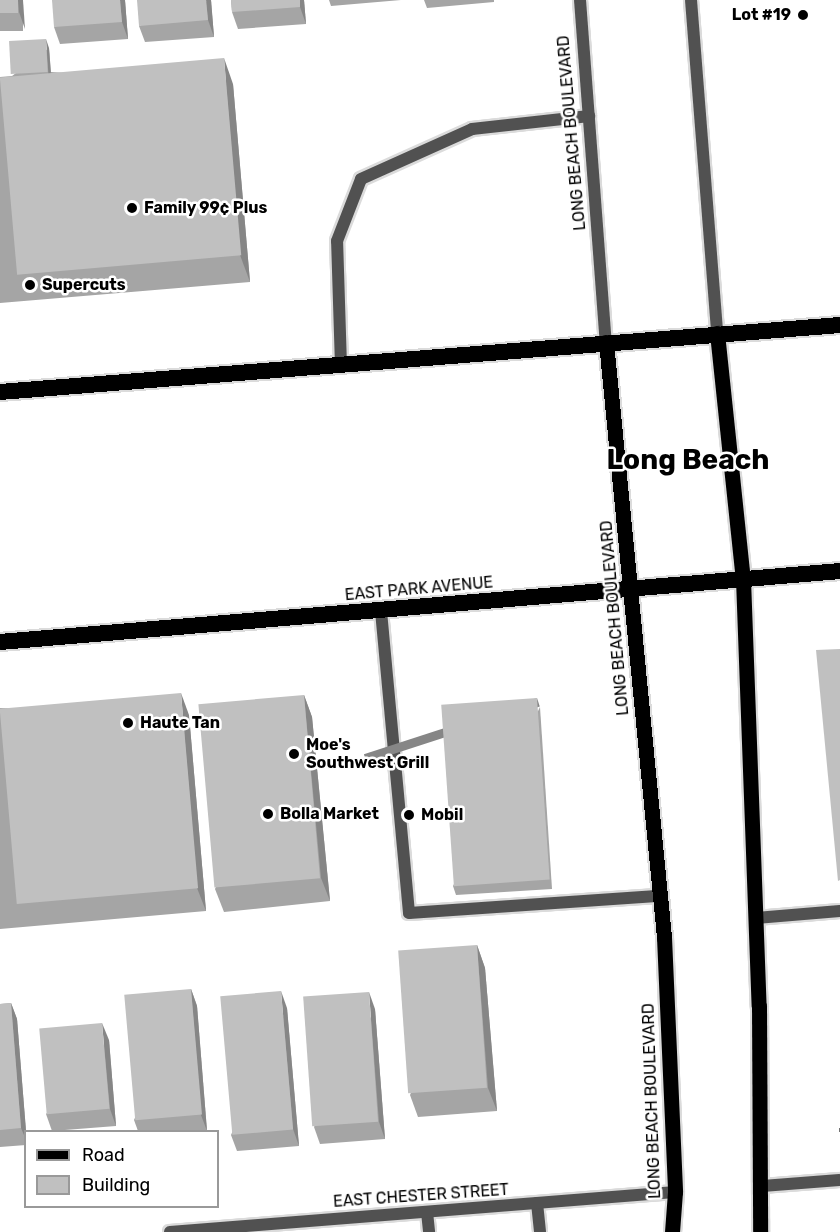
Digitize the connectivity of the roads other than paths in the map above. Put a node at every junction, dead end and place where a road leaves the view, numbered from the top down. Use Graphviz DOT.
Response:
graph roads {
  1 [pos="580,0"];
  2 [pos="691,0"];
  3 [pos="589,116"];
  4 [pos="840,325"];
  5 [pos="717,333"];
  6 [pos="606,342"];
  7 [pos="341,366"];
  8 [pos="0,392"];
  9 [pos="840,571"];
  10 [pos="743,579"];
  11 [pos="630,590"];
  12 [pos="381,611"];
  13 [pos="0,642"];
  14 [pos="660,896"];
  15 [pos="840,911"];
  16 [pos="756,918"];
  17 [pos="840,1180"];
  18 [pos="762,1186"];
  19 [pos="675,1192"];
  20 [pos="537,1203"];
  21 [pos="427,1212"];
  22 [pos="170,1232"];
  23 [pos="429,1232"];
  24 [pos="540,1232"];
  25 [pos="672,1232"];
  26 [pos="760,1232"];
  1 -- 3 [label="street, LONG BEACH BOULEVARD"];
  2 -- 5 [label="street"];
  3 -- 6 [label="street, LONG BEACH BOULEVARD"];
  3 -- 7 [label="street"];
  4 -- 5 [label="highway"];
  5 -- 6 [label="highway"];
  5 -- 10 [label="main road"];
  6 -- 7 [label="highway"];
  6 -- 11 [label="main road, LONG BEACH BOULEVARD"];
  7 -- 8 [label="highway"];
  9 -- 10 [label="highway, EAST PARK AVENUE"];
  10 -- 11 [label="highway, EAST PARK AVENUE"];
  10 -- 16 [label="main road"];
  11 -- 12 [label="highway, EAST PARK AVENUE"];
  11 -- 14 [label="main road, LONG BEACH BOULEVARD"];
  12 -- 13 [label="highway, EAST PARK AVENUE"];
  12 -- 14 [label="street"];
  14 -- 19 [label="main road, LONG BEACH BOULEVARD"];
  15 -- 16 [label="street"];
  16 -- 18 [label="main road"];
  17 -- 18 [label="street"];
  18 -- 26 [label="main road"];
  19 -- 20 [label="street, EAST CHESTER STREET"];
  19 -- 25 [label="main road, LONG BEACH BOULEVARD"];
  20 -- 21 [label="street, EAST CHESTER STREET"];
  20 -- 24 [label="street"];
  21 -- 22 [label="street, EAST CHESTER STREET"];
  21 -- 23 [label="street"];
}
